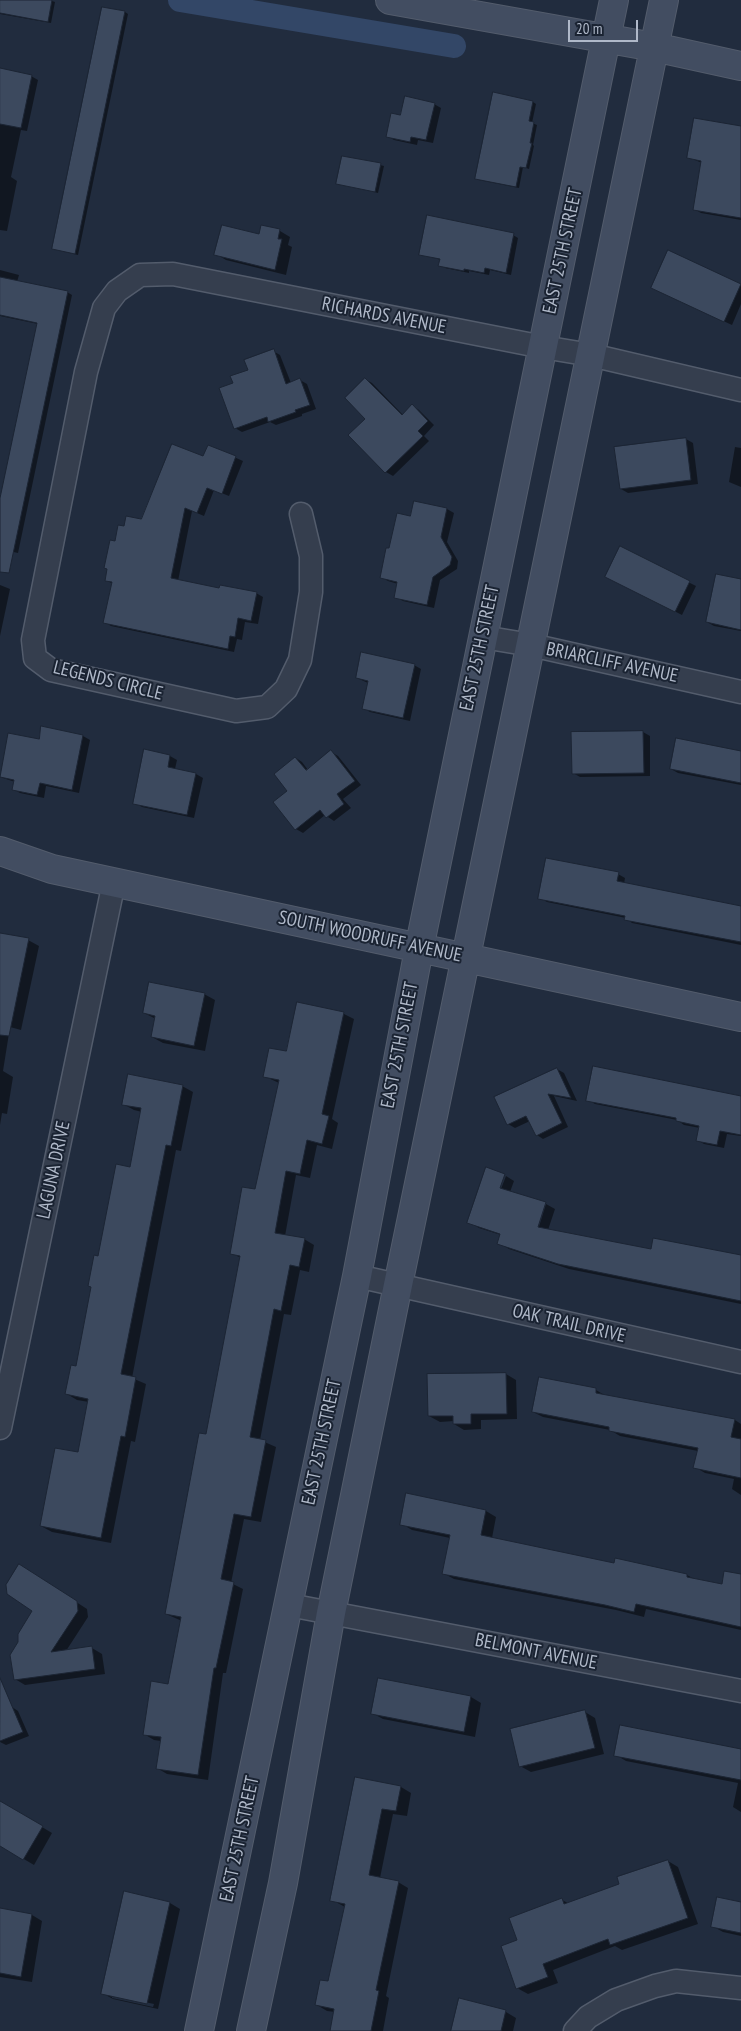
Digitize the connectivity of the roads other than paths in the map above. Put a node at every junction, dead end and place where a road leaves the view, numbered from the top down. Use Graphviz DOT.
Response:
graph roads {
  1 [pos="390,0"];
  2 [pos="614,0"];
  3 [pos="664,0"];
  4 [pos="606,40"];
  5 [pos="654,47"];
  6 [pos="741,66"];
  7 [pos="543,347"];
  8 [pos="591,355"];
  9 [pos="86,372"];
  10 [pos="741,390"];
  11 [pos="301,514"];
  12 [pos="483,636"];
  13 [pos="531,645"];
  14 [pos="741,692"];
  15 [pos="0,852"];
  16 [pos="114,882"];
  17 [pos="418,949"];
  18 [pos="467,958"];
  19 [pos="741,1016"];
  20 [pos="356,1276"];
  21 [pos="398,1285"];
  22 [pos="741,1362"];
  23 [pos="0,1428"];
  24 [pos="289,1605"];
  25 [pos="332,1613"];
  26 [pos="741,1690"];
  27 [pos="741,1988"];
  28 [pos="199,2031"];
  29 [pos="251,2031"];
  30 [pos="575,2031"];
  1 -- 4 [label="street"];
  2 -- 4 [label="street, EAST 25TH STREET"];
  3 -- 5 [label="street"];
  4 -- 5 [label="street"];
  4 -- 7 [label="street, EAST 25TH STREET"];
  5 -- 6 [label="street"];
  5 -- 8 [label="street"];
  7 -- 8 [label="street, RICHARDS AVENUE"];
  7 -- 9 [label="street, RICHARDS AVENUE"];
  7 -- 12 [label="street, EAST 25TH STREET"];
  8 -- 10 [label="street, RICHARDS AVENUE"];
  8 -- 13 [label="street"];
  9 -- 11 [label="street, LEGENDS CIRCLE"];
  12 -- 13 [label="street, BRIARCLIFF AVENUE"];
  12 -- 17 [label="street, EAST 25TH STREET"];
  13 -- 14 [label="street, BRIARCLIFF AVENUE"];
  13 -- 18 [label="street"];
  15 -- 16 [label="street, SOUTH WOODRUFF AVENUE"];
  16 -- 17 [label="street, SOUTH WOODRUFF AVENUE"];
  16 -- 23 [label="street, LAGUNA DRIVE"];
  17 -- 18 [label="street, SOUTH WOODRUFF AVENUE"];
  17 -- 20 [label="street, EAST 25TH STREET"];
  18 -- 19 [label="street, SOUTH WOODRUFF AVENUE"];
  18 -- 21 [label="street"];
  20 -- 21 [label="street, OAK TRAIL DRIVE"];
  20 -- 24 [label="street, EAST 25TH STREET"];
  21 -- 22 [label="street, OAK TRAIL DRIVE"];
  21 -- 25 [label="street"];
  24 -- 25 [label="street, BELMONT AVENUE"];
  24 -- 28 [label="street, EAST 25TH STREET"];
  25 -- 26 [label="street, BELMONT AVENUE"];
  25 -- 29 [label="street"];
  27 -- 30 [label="street"];
}
